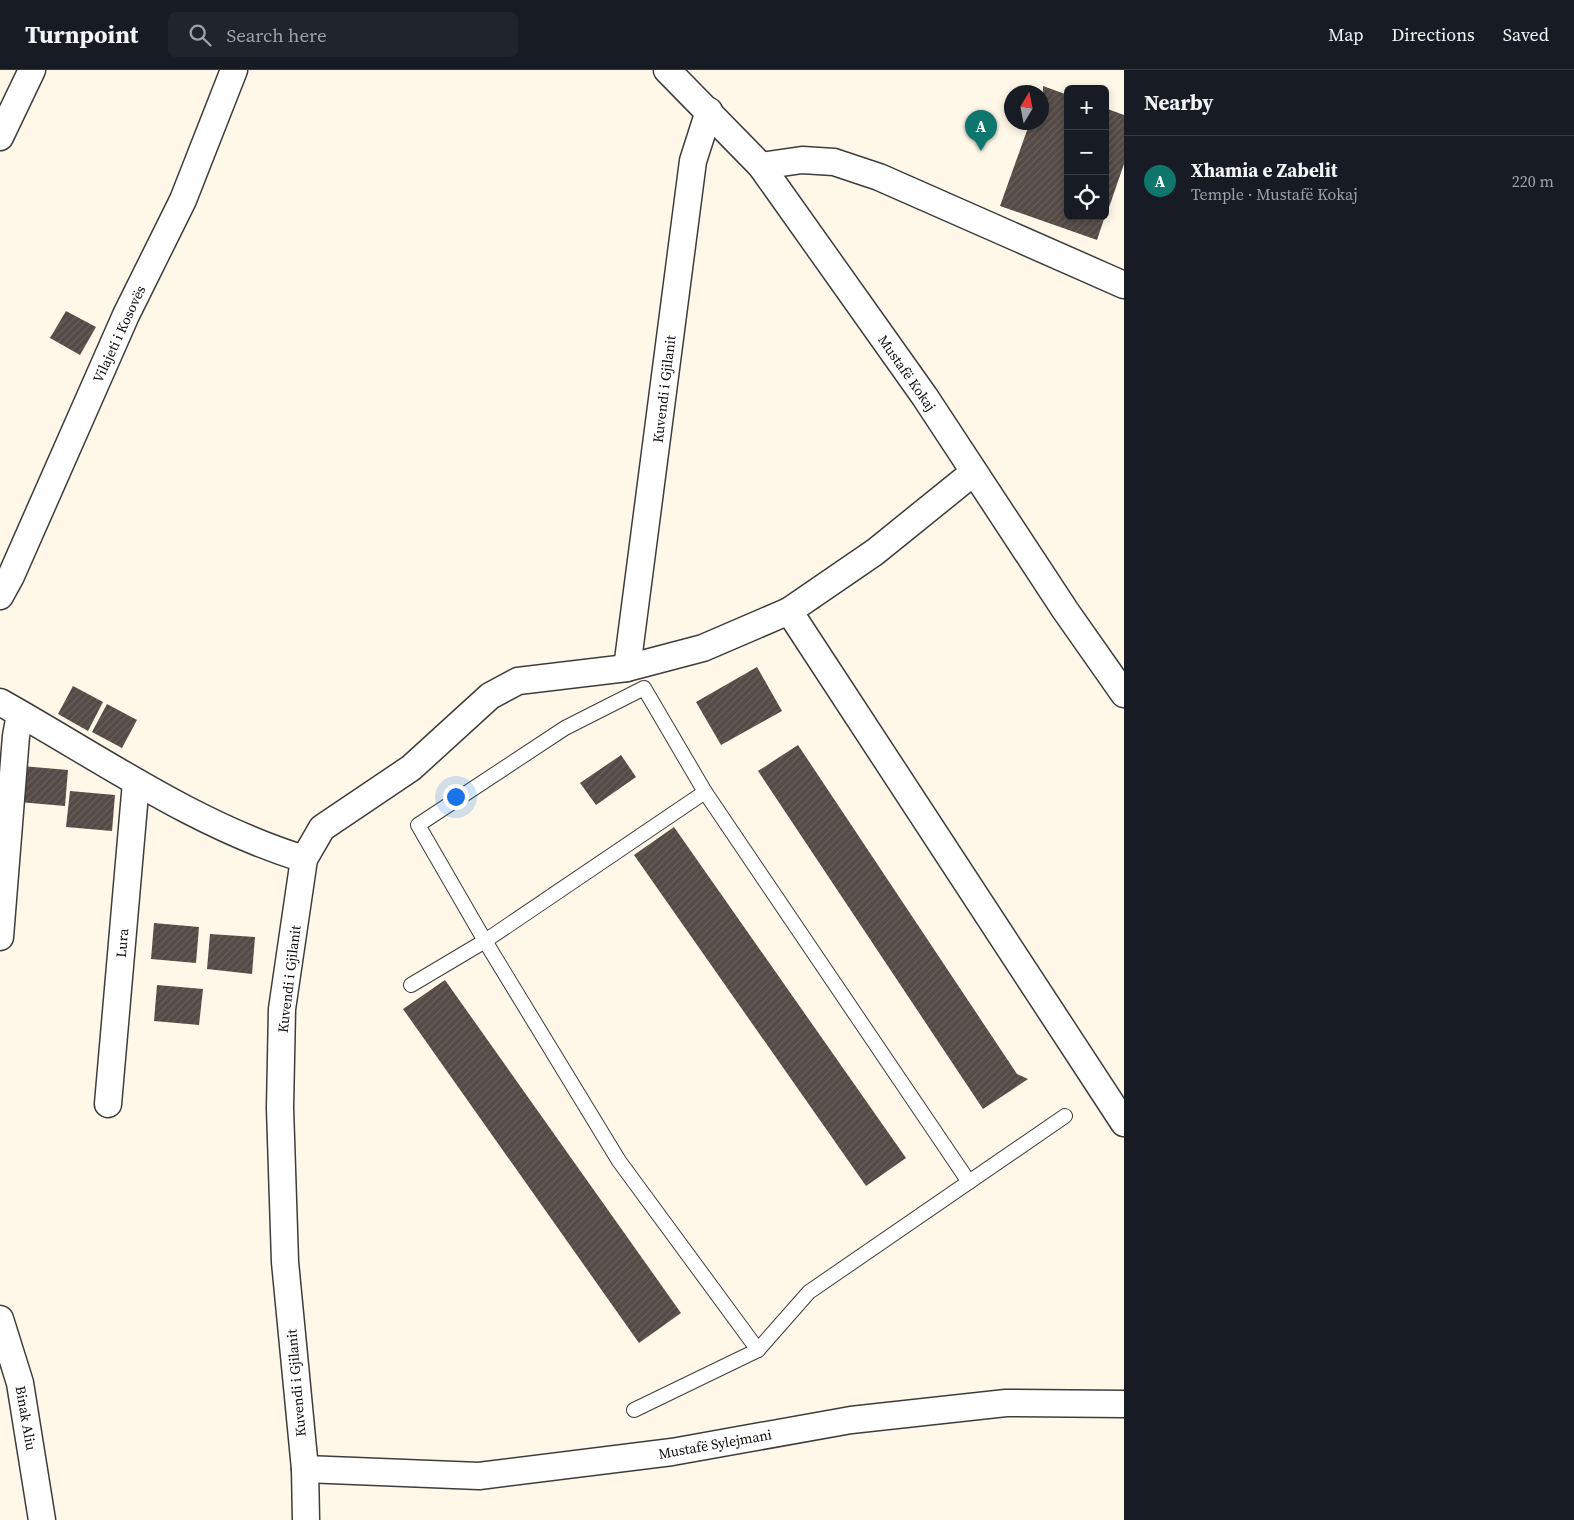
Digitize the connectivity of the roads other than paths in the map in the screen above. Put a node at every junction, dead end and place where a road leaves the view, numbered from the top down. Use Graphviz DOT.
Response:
graph roads {
  1 [pos="32,70"];
  2 [pos="234,70"];
  3 [pos="680,74"];
  4 [pos="709,111"];
  5 [pos="0,137"];
  6 [pos="761,166"];
  7 [pos="1124,285"];
  8 [pos="974,472"];
  9 [pos="0,596"];
  10 [pos="789,611"];
  11 [pos="636,678"];
  12 [pos="1124,694"];
  13 [pos="10,708"];
  14 [pos="136,782"];
  15 [pos="704,792"];
  16 [pos="304,860"];
  17 [pos="0,937"];
  18 [pos="485,941"];
  19 [pos="412,985"];
  20 [pos="108,1104"];
  21 [pos="1064,1116"];
  22 [pos="1124,1123"];
  23 [pos="969,1182"];
  24 [pos="0,1319"];
  25 [pos="758,1350"];
  26 [pos="1124,1404"];
  27 [pos="634,1410"];
  28 [pos="304,1469"];
  29 [pos="42,1520"];
  30 [pos="306,1520"];
  1 -- 5 [label="street"];
  2 -- 9 [label="street, Vilajeti i Kosovës"];
  3 -- 4 [label="street, Mustafë Kokaj"];
  4 -- 6 [label="street, Mustafë Kokaj"];
  4 -- 11 [label="street, Kuvendi i Gjilanit"];
  6 -- 7 [label="street"];
  6 -- 8 [label="street, Mustafë Kokaj"];
  8 -- 10 [label="street"];
  8 -- 12 [label="street, Mustafë Kokaj"];
  10 -- 11 [label="street"];
  10 -- 22 [label="street"];
  11 -- 15 [label="lane"];
  11 -- 16 [label="street, Kuvendi i Gjilanit"];
  11 -- 18 [label="lane"];
  13 -- 14 [label="street"];
  13 -- 17 [label="street"];
  14 -- 16 [label="street"];
  14 -- 20 [label="street, Lura"];
  15 -- 18 [label="lane"];
  15 -- 23 [label="lane"];
  16 -- 28 [label="street, Kuvendi i Gjilanit"];
  18 -- 19 [label="lane"];
  18 -- 25 [label="lane"];
  21 -- 23 [label="lane"];
  23 -- 25 [label="lane"];
  24 -- 29 [label="street, Binak Aliu"];
  25 -- 27 [label="lane"];
  26 -- 28 [label="street, Mustafë Sylejmani"];
  28 -- 30 [label="street, Kuvendi i Gjilanit"];
}
